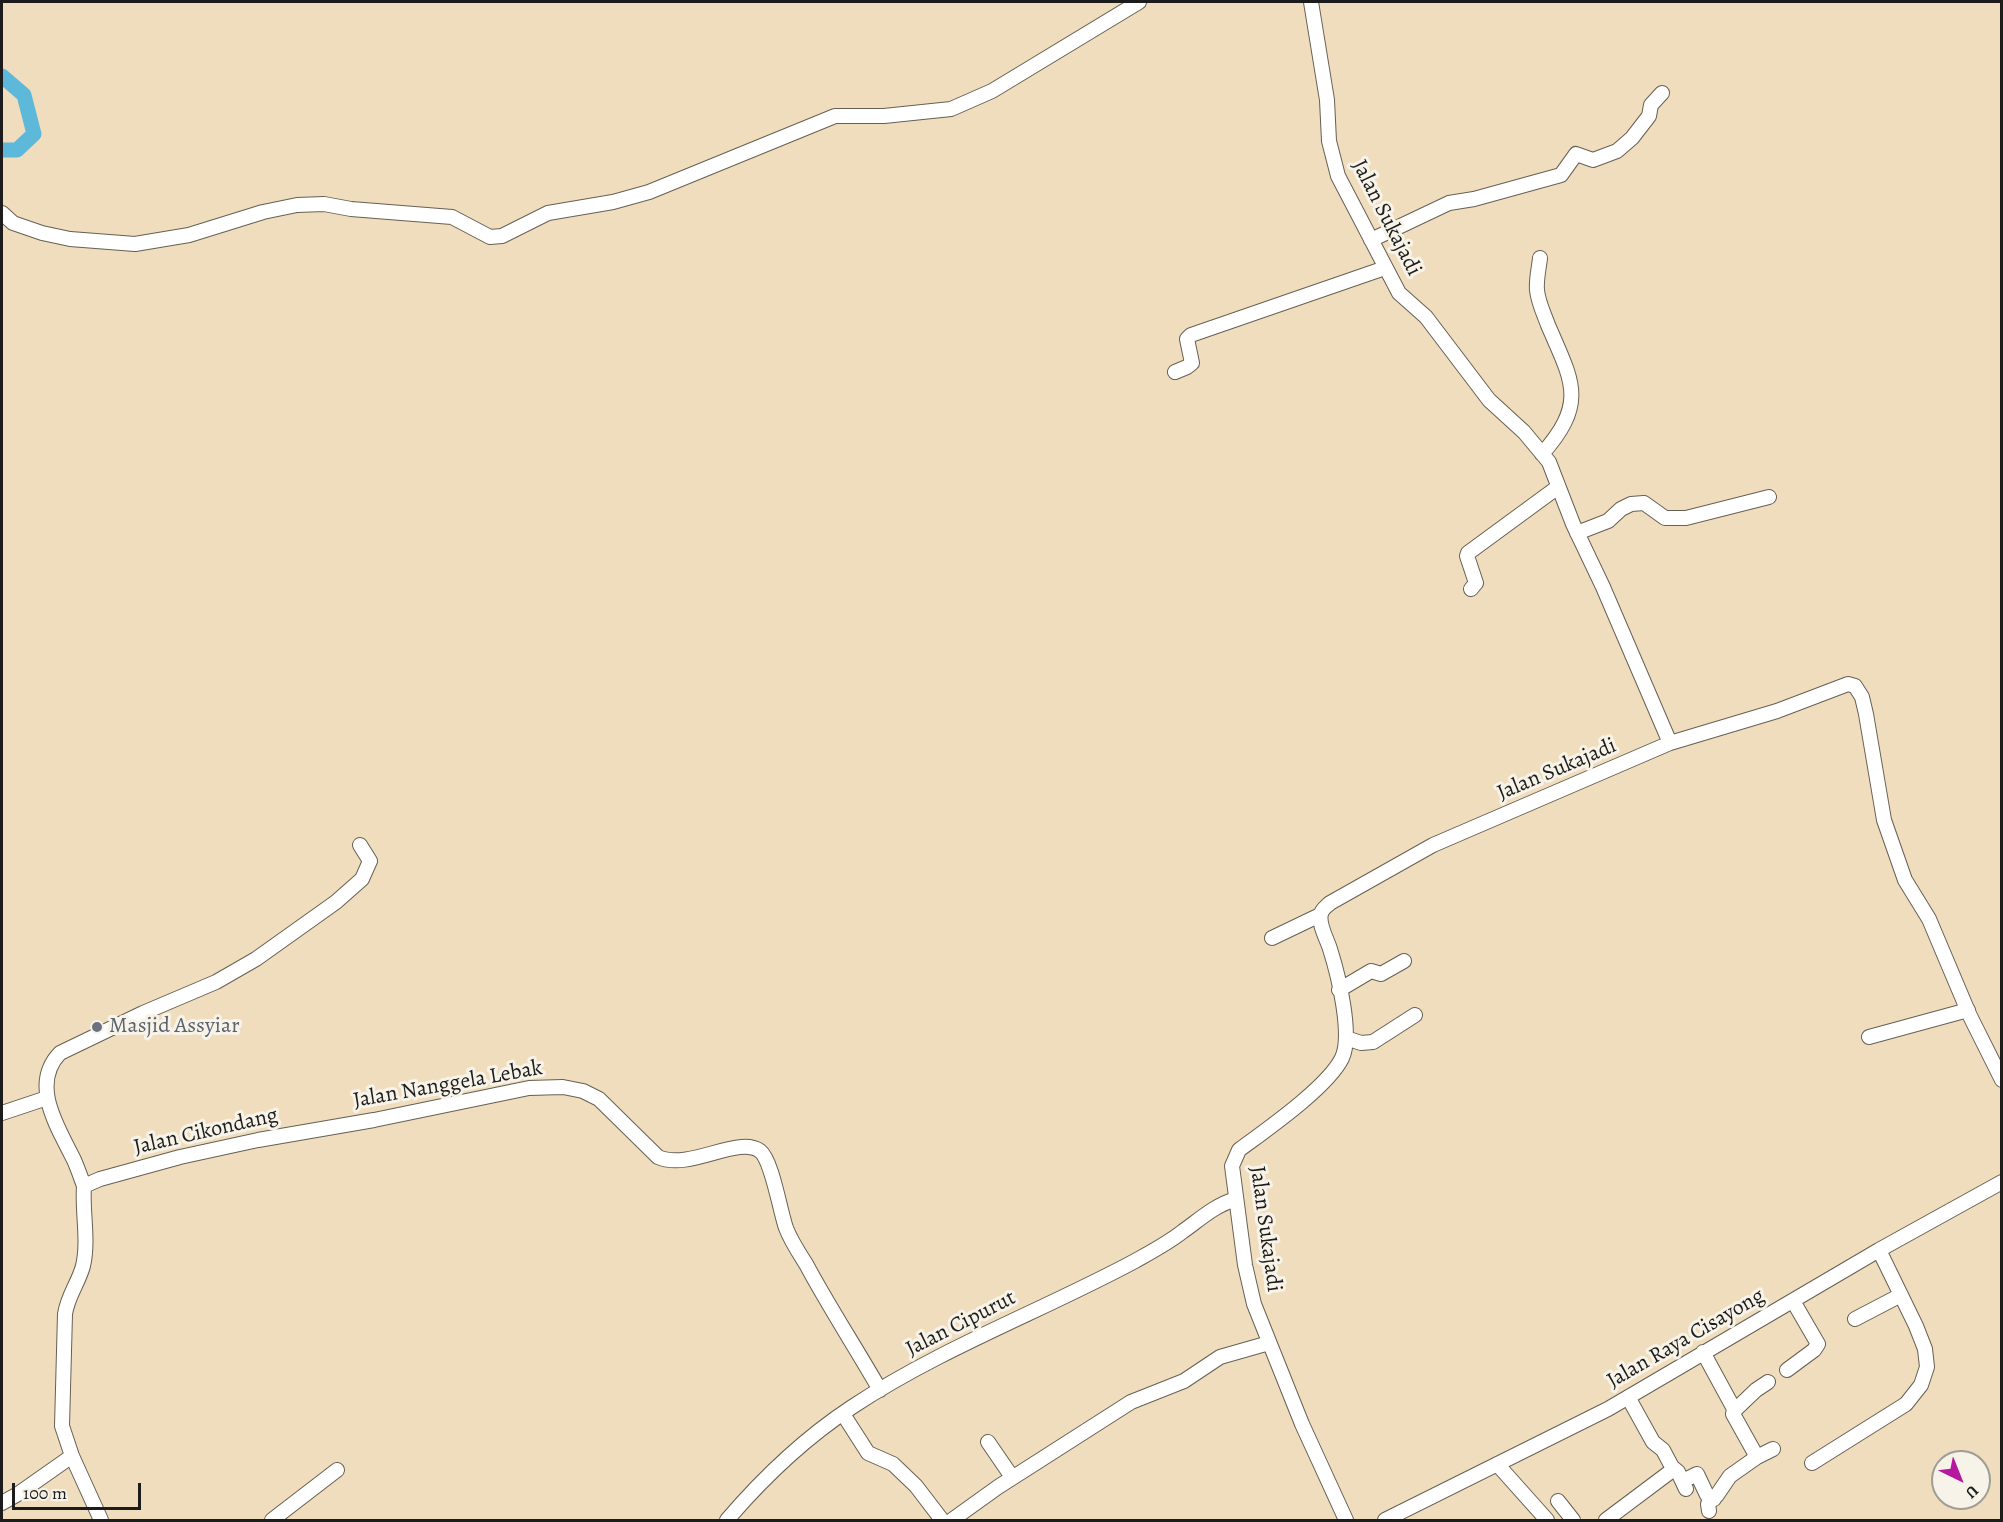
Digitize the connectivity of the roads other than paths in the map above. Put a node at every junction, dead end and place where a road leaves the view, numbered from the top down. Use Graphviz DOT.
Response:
graph roads {
  1 [pos="1139,2"];
  2 [pos="1311,2"];
  3 [pos="1662,93"];
  4 [pos="2,213"];
  5 [pos="1371,240"];
  6 [pos="1540,258"];
  7 [pos="1386,268"];
  8 [pos="1175,372"];
  9 [pos="1542,454"];
  10 [pos="1558,487"];
  11 [pos="1769,497"];
  12 [pos="1577,533"];
  13 [pos="1472,589"];
  14 [pos="1670,743"];
  15 [pos="360,845"];
  16 [pos="1320,915"];
  17 [pos="1272,938"];
  18 [pos="1404,961"];
  19 [pos="1339,990"];
  20 [pos="1968,1010"];
  21 [pos="1415,1015"];
  22 [pos="1869,1037"];
  23 [pos="1346,1038"];
  24 [pos="2001,1080"];
  25 [pos="47,1098"];
  26 [pos="2,1113"];
  27 [pos="338,1125"];
  28 [pos="2001,1182"];
  29 [pos="84,1186"];
  30 [pos="1236,1199"];
  31 [pos="1879,1250"];
  32 [pos="1901,1295"];
  33 [pos="1793,1302"];
  34 [pos="1855,1319"];
  35 [pos="1269,1343"];
  36 [pos="1703,1352"];
  37 [pos="1787,1370"];
  38 [pos="1768,1382"];
  39 [pos="880,1390"];
  40 [pos="1628,1397"];
  41 [pos="1734,1411"];
  42 [pos="843,1414"];
  43 [pos="988,1442"];
  44 [pos="1773,1449"];
  45 [pos="72,1456"];
  46 [pos="1757,1457"];
  47 [pos="1812,1463"];
  48 [pos="1497,1464"];
  49 [pos="1674,1469"];
  50 [pos="337,1470"];
  51 [pos="1012,1477"];
  52 [pos="1558,1501"];
  53 [pos="2,1503"];
  54 [pos="101,1521"];
  55 [pos="272,1521"];
  56 [pos="728,1521"];
  57 [pos="942,1521"];
  58 [pos="952,1521"];
  59 [pos="1346,1521"];
  60 [pos="1384,1521"];
  61 [pos="1547,1521"];
  62 [pos="1574,1521"];
  63 [pos="1606,1521"];
  1 -- 4 [label="street"];
  2 -- 5 [label="street, Jalan Sukajadi"];
  3 -- 5 [label="street"];
  5 -- 7 [label="street, Jalan Sukajadi"];
  6 -- 9 [label="street"];
  7 -- 8 [label="street"];
  7 -- 9 [label="street, Jalan Sukajadi"];
  9 -- 10 [label="street, Jalan Sukajadi"];
  10 -- 12 [label="street, Jalan Sukajadi"];
  10 -- 13 [label="street"];
  11 -- 12 [label="street"];
  12 -- 14 [label="street, Jalan Sukajadi"];
  14 -- 16 [label="street, Jalan Sukajadi"];
  14 -- 20 [label="street"];
  15 -- 25 [label="street"];
  16 -- 17 [label="street"];
  16 -- 19 [label="street, Jalan Sukajadi"];
  18 -- 19 [label="street"];
  19 -- 23 [label="street, Jalan Sukajadi"];
  20 -- 22 [label="street"];
  20 -- 24 [label="street"];
  21 -- 23 [label="street"];
  23 -- 30 [label="street, Jalan Sukajadi"];
  25 -- 26 [label="street"];
  25 -- 29 [label="street"];
  27 -- 29 [label="street, Jalan Cikondang"];
  27 -- 39 [label="street, Jalan Nanggela Lebak"];
  28 -- 31 [label="street, Jalan Raya Cisayong"];
  29 -- 45 [label="street"];
  30 -- 35 [label="street, Jalan Sukajadi"];
  30 -- 39 [label="street, Jalan Cipurut"];
  31 -- 32 [label="street"];
  31 -- 33 [label="street, Jalan Raya Cisayong"];
  32 -- 34 [label="street"];
  32 -- 47 [label="street"];
  33 -- 36 [label="street, Jalan Raya Cisayong"];
  33 -- 37 [label="street"];
  35 -- 51 [label="street"];
  35 -- 59 [label="street, Jalan Sukajadi"];
  36 -- 40 [label="street, Jalan Raya Cisayong"];
  36 -- 41 [label="street"];
  38 -- 41 [label="street"];
  39 -- 42 [label="street, Jalan Cipurut"];
  40 -- 48 [label="street, Jalan Raya Cisayong"];
  40 -- 49 [label="street"];
  41 -- 46 [label="street"];
  42 -- 56 [label="street, Jalan Cipurut"];
  42 -- 57 [label="street"];
  43 -- 51 [label="street"];
  44 -- 46 [label="street"];
  45 -- 53 [label="street"];
  45 -- 54 [label="street"];
  46 -- 49 [label="street"];
  48 -- 60 [label="street, Jalan Raya Cisayong"];
  48 -- 61 [label="street"];
  49 -- 63 [label="street"];
  50 -- 55 [label="street"];
  51 -- 58 [label="street"];
  52 -- 62 [label="street"];
}
